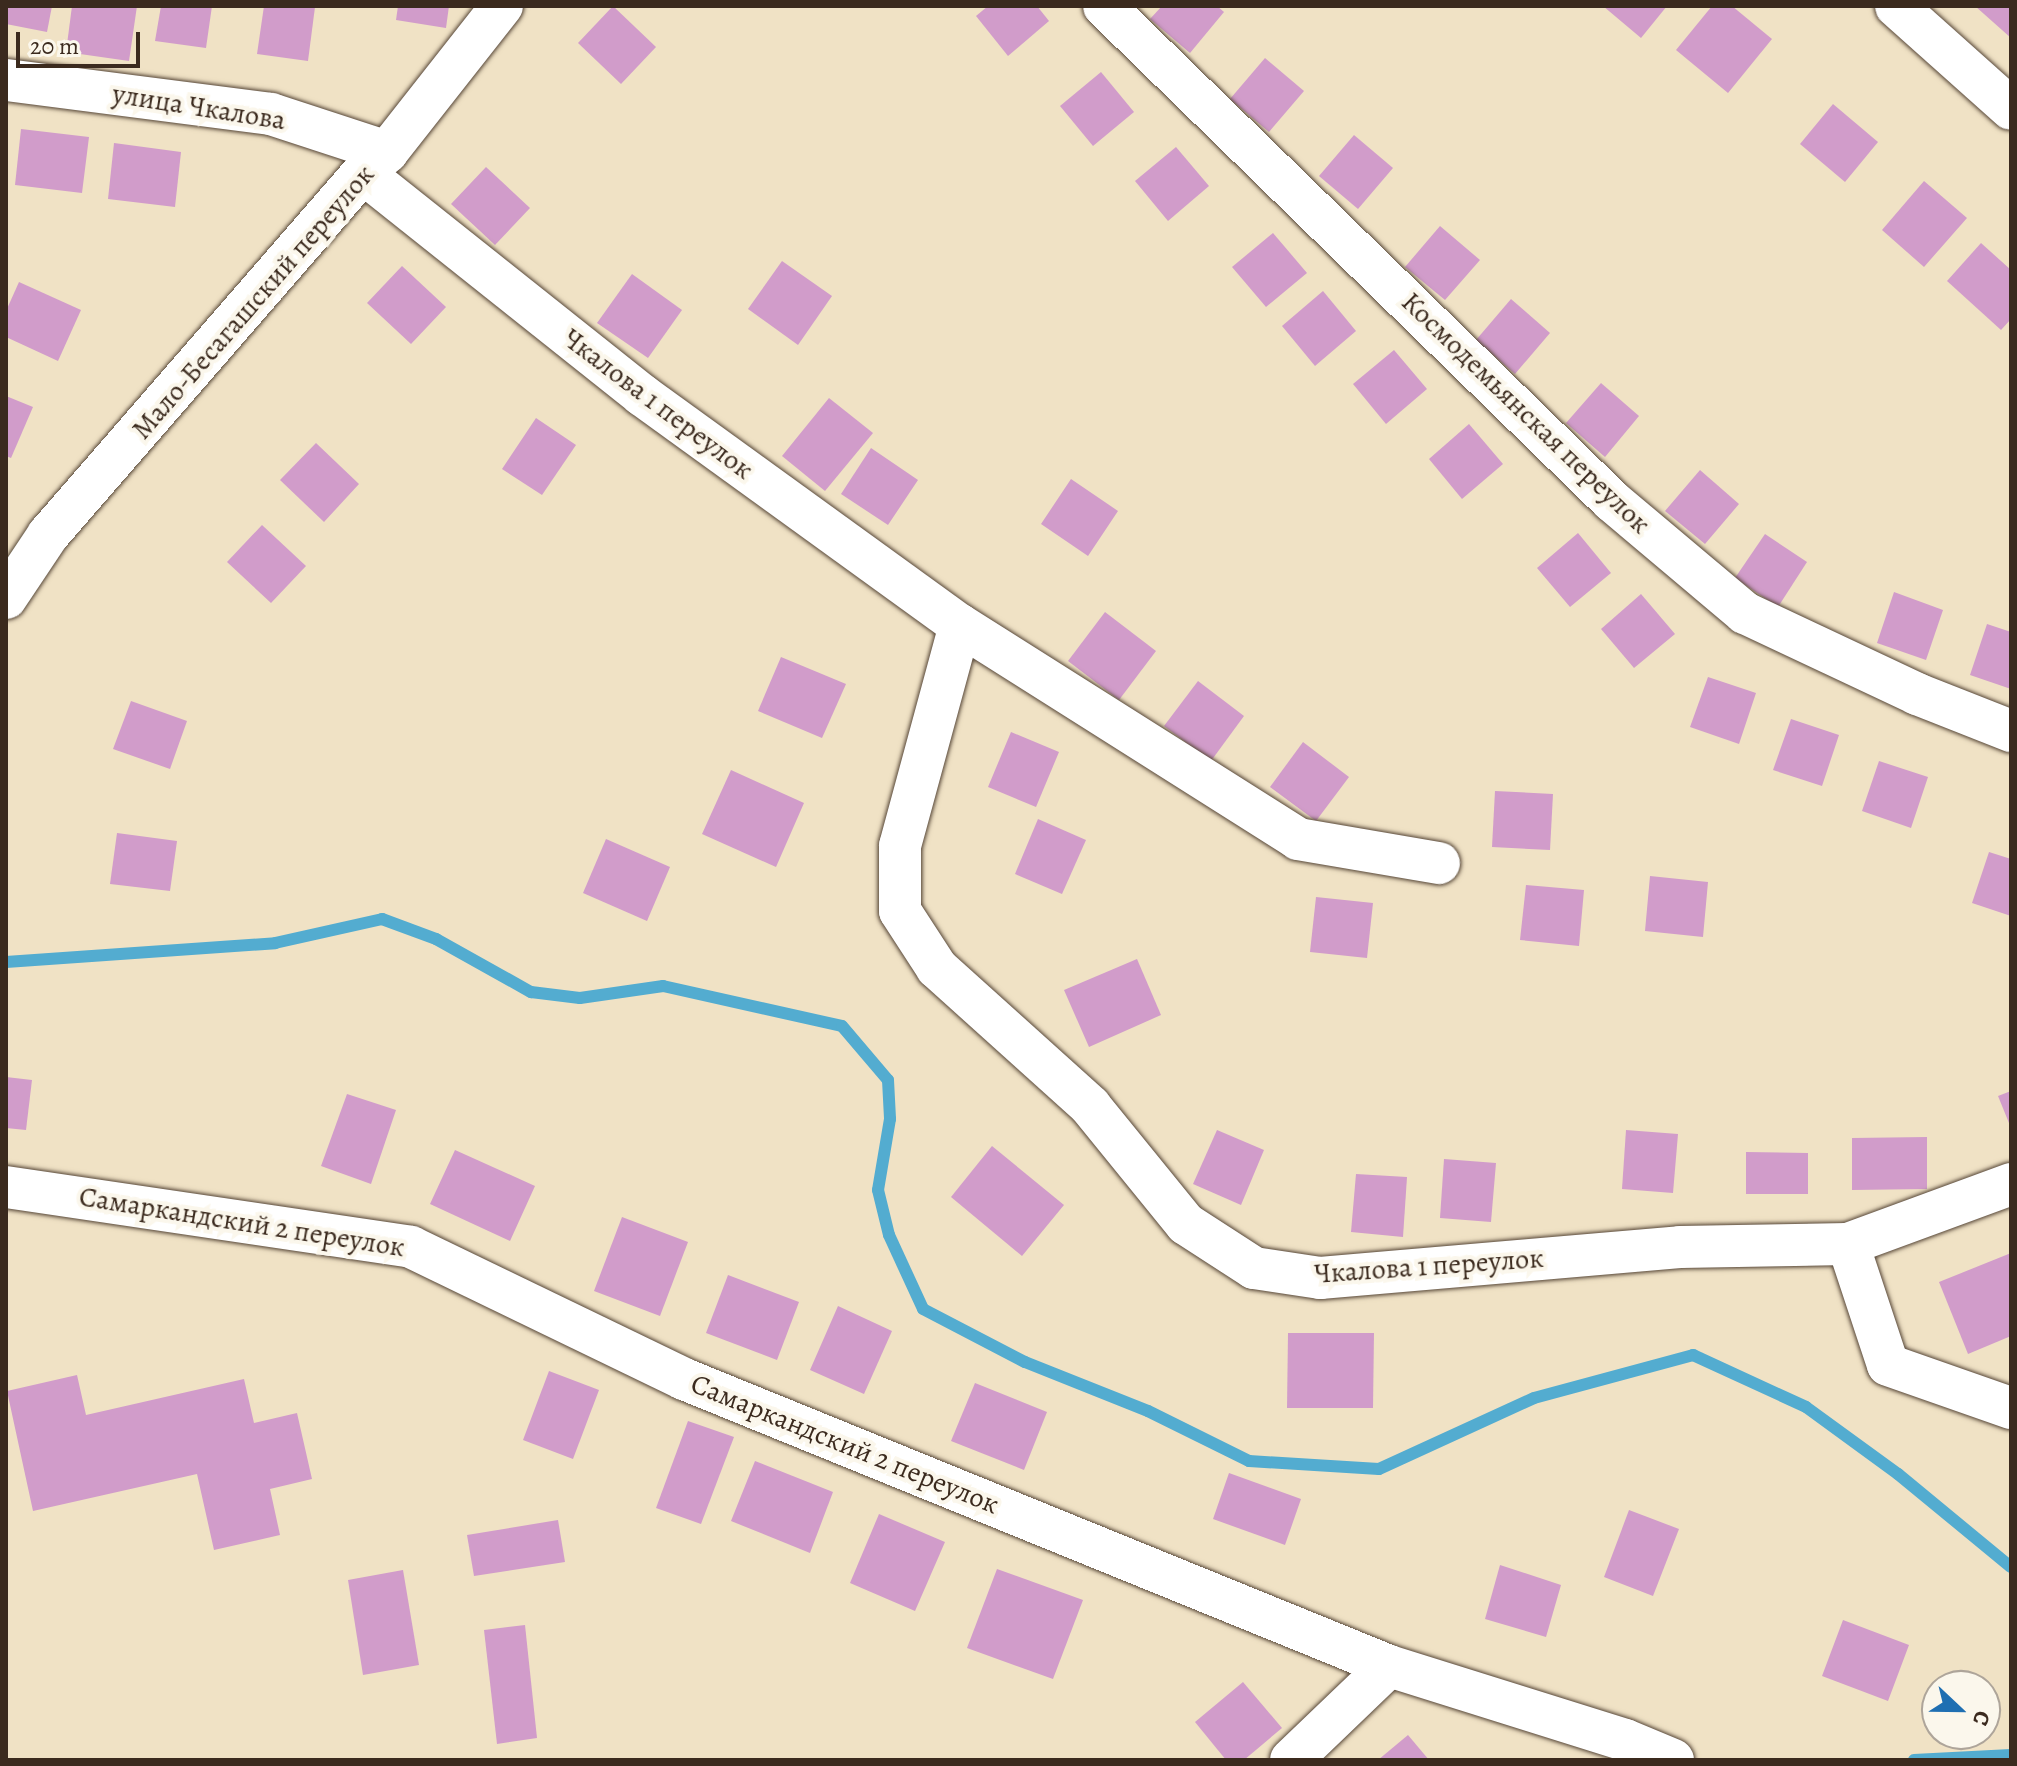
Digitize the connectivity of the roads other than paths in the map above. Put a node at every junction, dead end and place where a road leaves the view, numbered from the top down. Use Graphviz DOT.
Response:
graph roads {
  1 [pos="502,6"];
  2 [pos="1104,6"];
  3 [pos="1896,6"];
  4 [pos="6,80"];
  5 [pos="2011,109"];
  6 [pos="375,163"];
  7 [pos="6,598"];
  8 [pos="960,625"];
  9 [pos="2011,731"];
  10 [pos="1439,863"];
  11 [pos="2011,1184"];
  12 [pos="6,1187"];
  13 [pos="1848,1244"];
  14 [pos="2011,1408"];
  15 [pos="1389,1666"];
  16 [pos="1291,1760"];
  17 [pos="1673,1760"];
  1 -- 6 [label="street, Мало-Бесагашский переулок"];
  2 -- 9 [label="street, Космодемьянская переулок"];
  3 -- 5 [label="street"];
  4 -- 6 [label="street, улица Чкалова"];
  6 -- 7 [label="street, Мало-Бесагашский переулок"];
  6 -- 8 [label="street, Чкалова 1 переулок"];
  8 -- 10 [label="street, Чкалова 1 переулок"];
  8 -- 13 [label="street, Чкалова 1 переулок"];
  11 -- 13 [label="street, Чкалова 1 переулок"];
  12 -- 15 [label="street, Самаркандский 2 переулок"];
  13 -- 14 [label="street"];
  15 -- 16 [label="street"];
  15 -- 17 [label="street, Самаркандский 2 переулок"];
}
